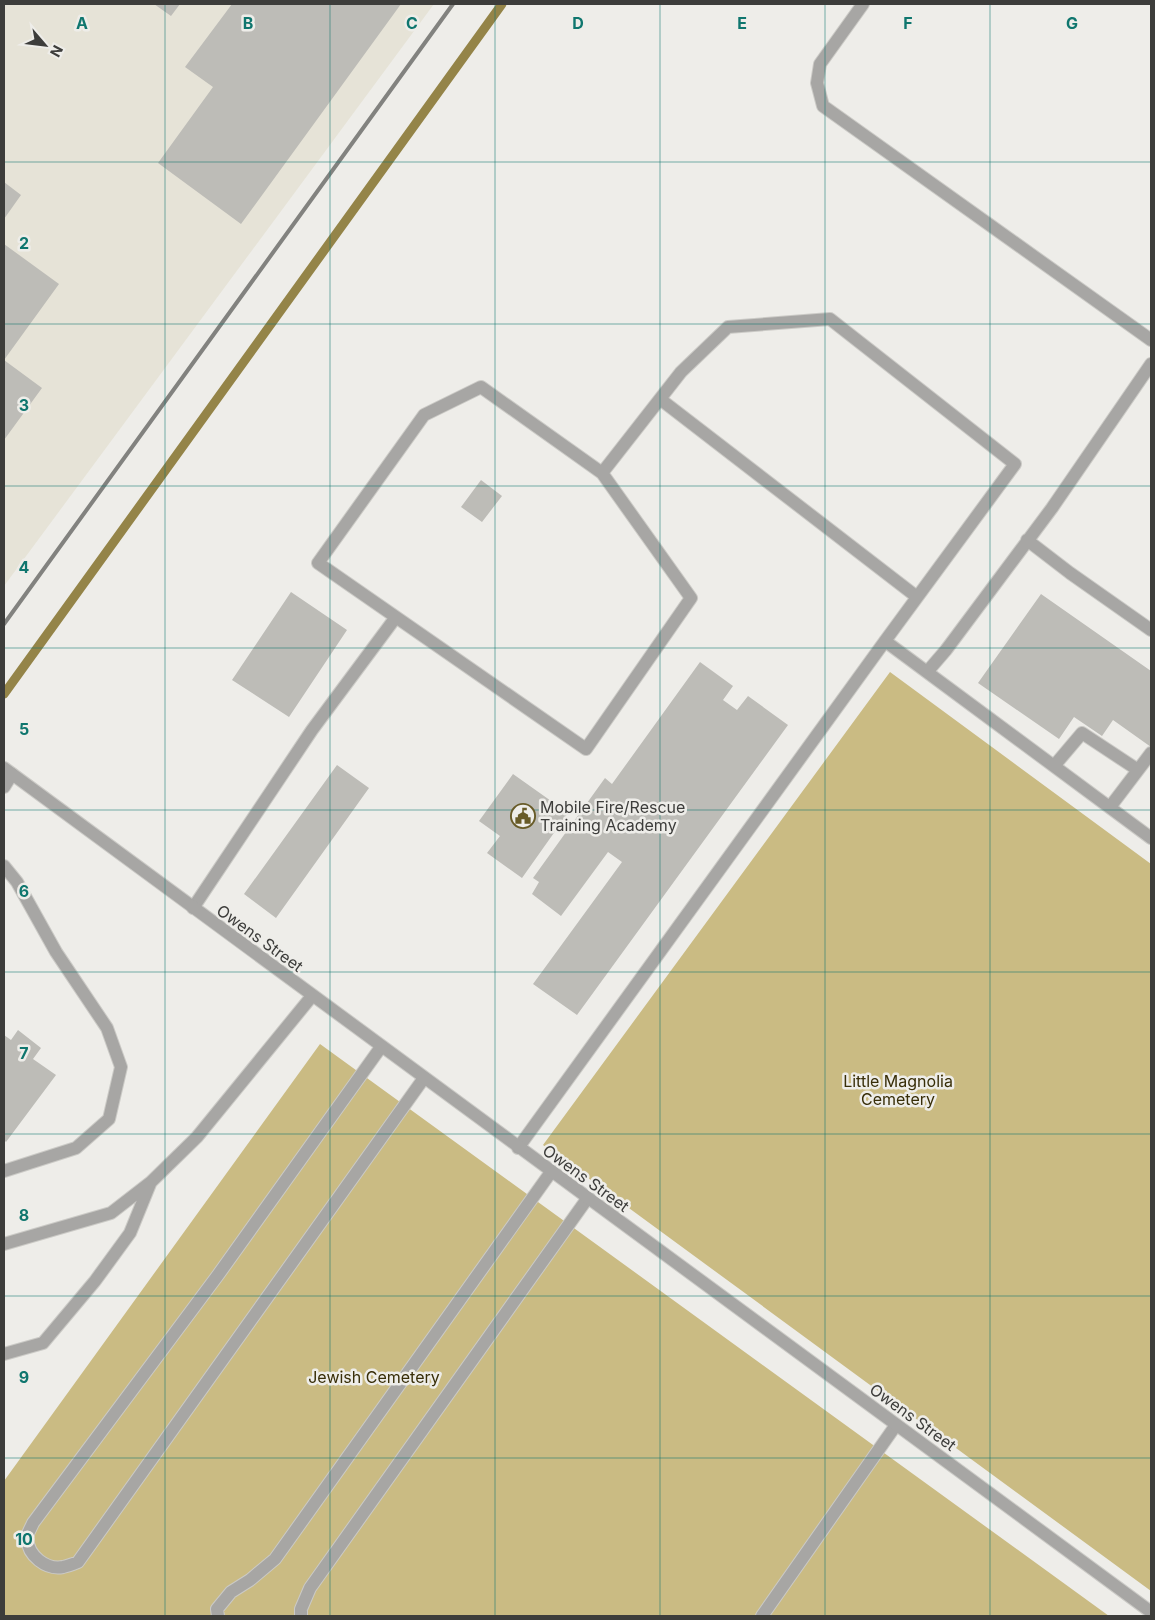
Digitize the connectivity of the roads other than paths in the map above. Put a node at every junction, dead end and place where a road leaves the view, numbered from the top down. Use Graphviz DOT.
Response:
graph roads {
  1 [pos="863,4"];
  2 [pos="1151,340"];
  3 [pos="1151,364"];
  4 [pos="660,399"];
  5 [pos="602,473"];
  6 [pos="1027,540"];
  7 [pos="917,597"];
  8 [pos="396,617"];
  9 [pos="1151,630"];
  10 [pos="885,640"];
  11 [pos="927,672"];
  12 [pos="1151,753"];
  13 [pos="1054,766"];
  14 [pos="1138,770"];
  15 [pos="8,771"];
  16 [pos="4,787"];
  17 [pos="1110,807"];
  18 [pos="1151,838"];
  19 [pos="4,866"];
  20 [pos="193,908"];
  21 [pos="312,996"];
  22 [pos="381,1047"];
  23 [pos="424,1078"];
  24 [pos="518,1148"];
  25 [pos="4,1171"];
  26 [pos="551,1172"];
  27 [pos="151,1182"];
  28 [pos="587,1198"];
  29 [pos="4,1244"];
  30 [pos="4,1354"];
  31 [pos="896,1425"];
  32 [pos="1151,1612"];
  33 [pos="218,1616"];
  34 [pos="301,1616"];
  35 [pos="762,1616"];
  1 -- 2 [label="street"];
  3 -- 6 [label="street"];
  4 -- 5 [label="street"];
  4 -- 7 [label="street"];
  4 -- 7 [label="street"];
  5 -- 8 [label="street"];
  5 -- 8 [label="street"];
  6 -- 9 [label="street"];
  6 -- 11 [label="street"];
  7 -- 10 [label="street"];
  8 -- 20 [label="street"];
  10 -- 11 [label="street"];
  10 -- 24 [label="street"];
  11 -- 13 [label="street"];
  12 -- 14 [label="street"];
  13 -- 14 [label="street"];
  13 -- 17 [label="street"];
  14 -- 17 [label="street"];
  15 -- 16 [label="street"];
  15 -- 20 [label="street, Owens Street"];
  17 -- 18 [label="street"];
  19 -- 25 [label="street"];
  20 -- 21 [label="street, Owens Street"];
  21 -- 22 [label="street, Owens Street"];
  21 -- 27 [label="street"];
  22 -- 23 [label="street, Owens Street"];
  22 -- 23 [label="street"];
  23 -- 24 [label="street, Owens Street"];
  24 -- 26 [label="street, Owens Street"];
  26 -- 28 [label="street, Owens Street"];
  26 -- 33 [label="street"];
  27 -- 29 [label="street"];
  27 -- 30 [label="street"];
  28 -- 31 [label="street, Owens Street"];
  28 -- 34 [label="street"];
  31 -- 32 [label="street, Owens Street"];
  31 -- 35 [label="street"];
}
